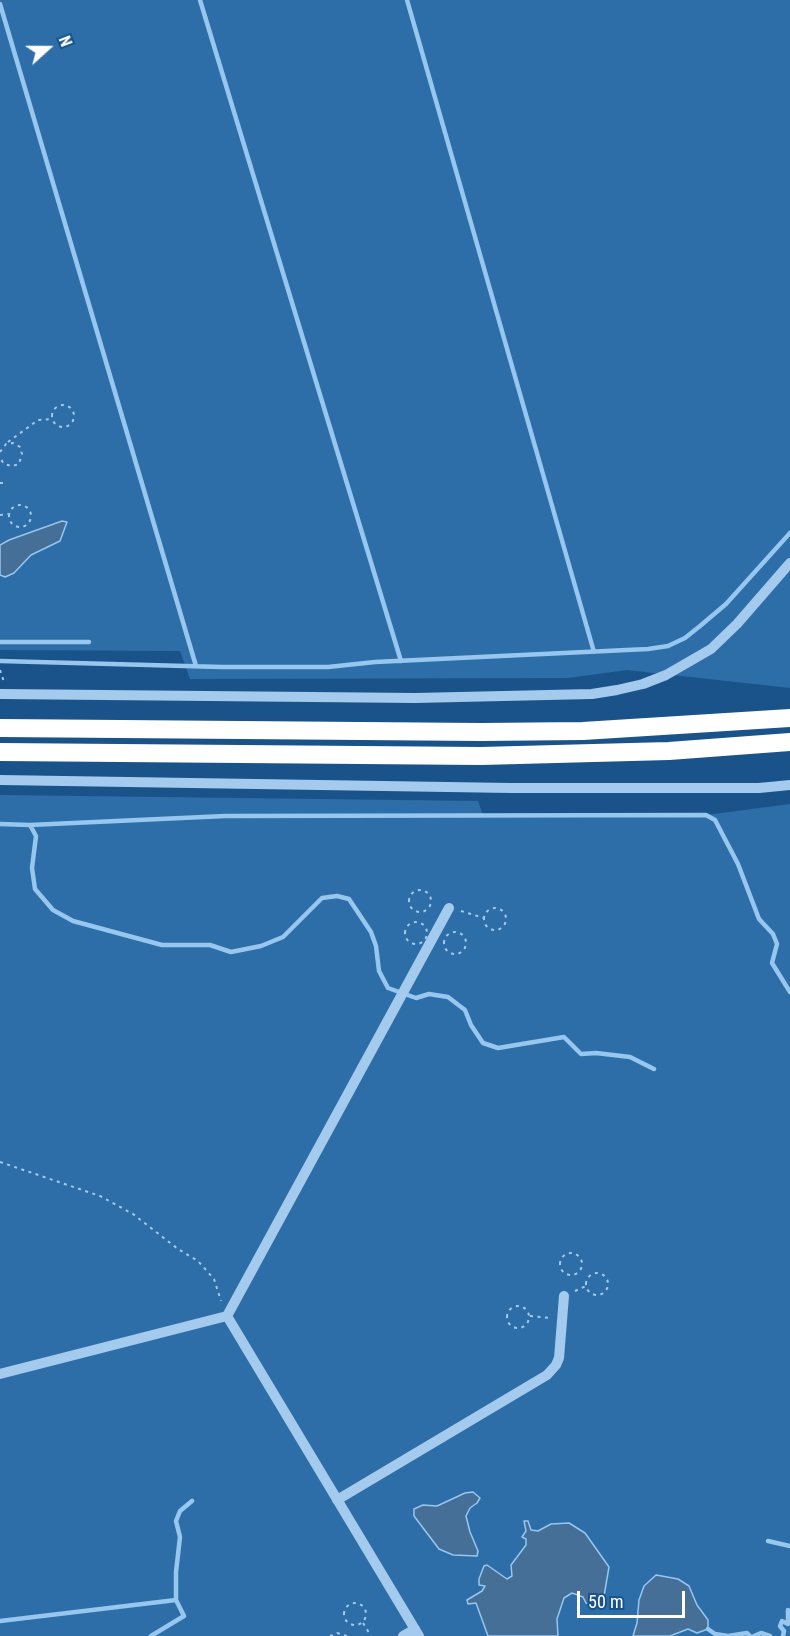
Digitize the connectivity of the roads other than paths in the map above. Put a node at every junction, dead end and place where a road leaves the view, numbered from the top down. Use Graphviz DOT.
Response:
graph roads {
  1 [pos="790,563"];
  2 [pos="0,694"];
  3 [pos="790,718"];
  4 [pos="0,728"];
  5 [pos="790,742"];
  6 [pos="0,752"];
  7 [pos="0,780"];
  8 [pos="790,785"];
  9 [pos="449,908"];
  10 [pos="564,1296"];
  11 [pos="227,1316"];
  12 [pos="0,1374"];
  13 [pos="337,1500"];
  14 [pos="417,1633"];
  15 [pos="404,1636"];
  1 -- 2 [label="street"];
  3 -- 4 [label="highway"];
  5 -- 6 [label="highway"];
  7 -- 8 [label="street"];
  9 -- 11 [label="street"];
  10 -- 13 [label="street"];
  11 -- 12 [label="street"];
  11 -- 13 [label="street"];
  13 -- 14 [label="street"];
  14 -- 15 [label="street"];
}
